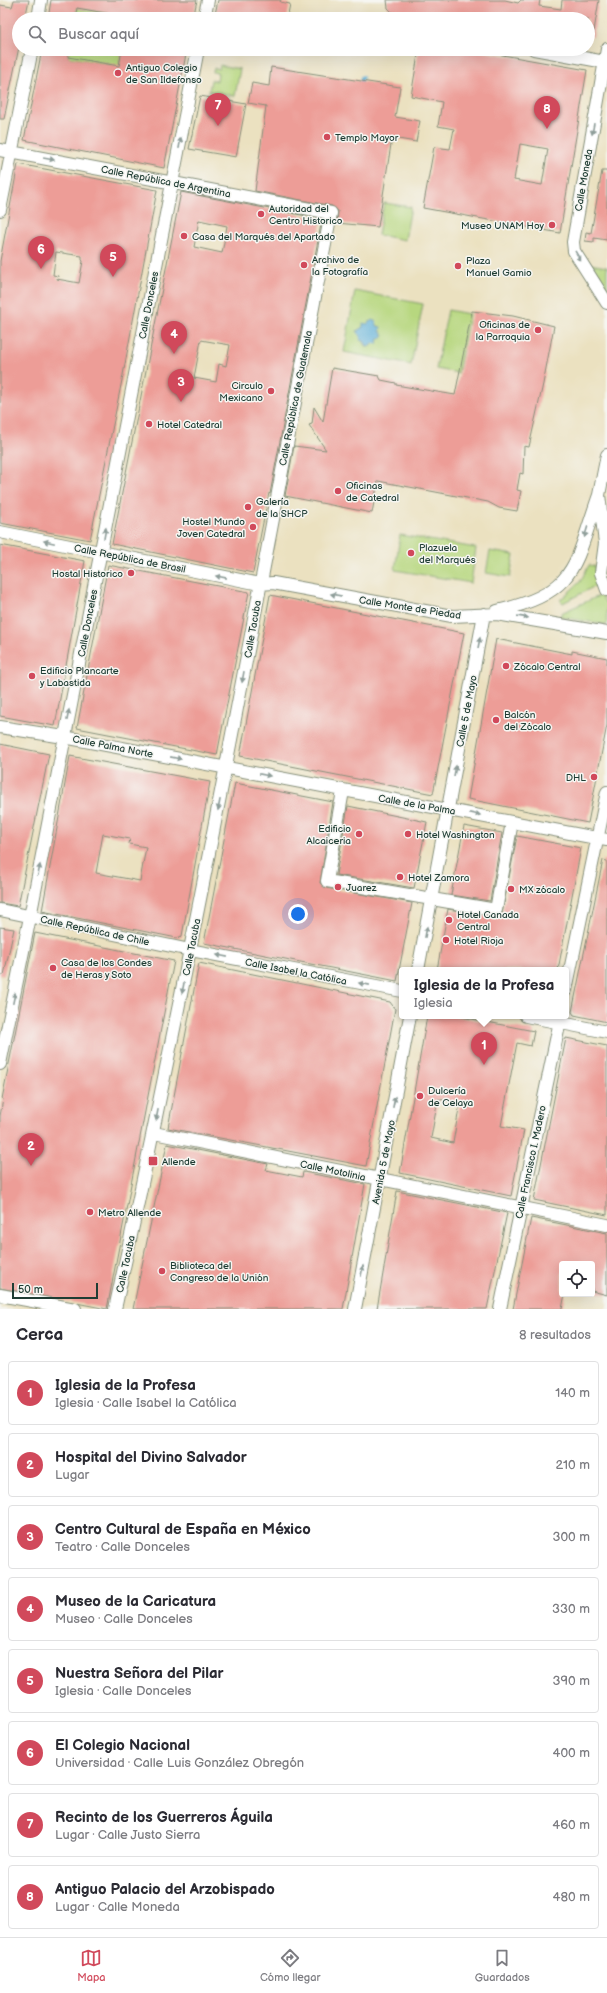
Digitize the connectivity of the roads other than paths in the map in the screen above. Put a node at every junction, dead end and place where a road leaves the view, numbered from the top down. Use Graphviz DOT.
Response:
graph roads {
  1 [pos="41,0"];
  2 [pos="208,0"];
  3 [pos="39,12"];
  4 [pos="205,12"];
  5 [pos="607,49"];
  6 [pos="30,56"];
  7 [pos="197,56"];
  8 [pos="572,56"];
  9 [pos="605,62"];
  10 [pos="6,151"];
  11 [pos="172,182"];
  12 [pos="0,210"];
  13 [pos="331,213"];
  14 [pos="607,303"];
  15 [pos="607,455"];
  16 [pos="599,495"];
  17 [pos="0,532"];
  18 [pos="101,553"];
  19 [pos="260,584"];
  20 [pos="607,590"];
  21 [pos="484,614"];
  22 [pos="607,633"];
  23 [pos="0,727"];
  24 [pos="64,737"];
  25 [pos="226,768"];
  26 [pos="343,790"];
  27 [pos="607,792"];
  28 [pos="448,809"];
  29 [pos="512,822"];
  30 [pos="602,839"];
  31 [pos="432,900"];
  32 [pos="0,910"];
  33 [pos="30,916"];
  34 [pos="190,950"];
  35 [pos="419,967"];
  36 [pos="569,977"];
  37 [pos="399,990"];
  38 [pos="409,1019"];
  39 [pos="560,1019"];
  40 [pos="607,1032"];
  41 [pos="0,1064"];
  42 [pos="154,1133"];
  43 [pos="379,1179"];
  44 [pos="521,1206"];
  45 [pos="607,1225"];
  46 [pos="0,1295"];
  47 [pos="75,1309"];
  48 [pos="115,1309"];
  49 [pos="355,1309"];
  50 [pos="500,1309"];
  1 -- 3 [label="street"];
  2 -- 4 [label="street"];
  5 -- 9 [label="street, Calle Moneda"];
  6 -- 10 [label="street"];
  11 -- 7 [label="street, Calle Donceles, one-way"];
  8 -- 9 [label="street"];
  9 -- 14 [label="street, Calle Moneda, one-way"];
  10 -- 11 [label="street, Calle República de Argentina, one-way"];
  10 -- 12 [label="street"];
  11 -- 13 [label="street, Calle República de Argentina"];
  18 -- 11 [label="street, Calle Donceles, one-way"];
  13 -- 19 [label="street, Calle República de Guatemala"];
  15 -- 16 [label="street"];
  16 -- 20 [label="street"];
  16 -- 21 [label="street, one-way"];
  18 -- 17 [label="street, Calle República de Brasil, one-way"];
  19 -- 18 [label="street, Calle República de Brasil, one-way"];
  24 -- 18 [label="street, Calle Donceles, one-way"];
  21 -- 19 [label="street, Calle Monte de Piedad, one-way"];
  19 -- 25 [label="street, Calle Tacuba, one-way"];
  21 -- 22 [label="street, Calle Monte de Piedad, one-way"];
  28 -- 21 [label="street, Calle 5 de Mayo, one-way"];
  23 -- 24 [label="street, Calle Palma Norte"];
  24 -- 25 [label="street, Calle Palma Norte, one-way"];
  33 -- 24 [label="street, Calle Donceles, one-way"];
  25 -- 26 [label="street, Calle de la Palma, one-way"];
  25 -- 34 [label="street, Calle Tacuba, one-way"];
  26 -- 28 [label="street, Calle de la Palma"];
  26 -- 31 [label="street"];
  27 -- 30 [label="street"];
  28 -- 29 [label="street, Calle de la Palma, one-way"];
  28 -- 31 [label="street"];
  29 -- 30 [label="street, Calle de la Palma"];
  29 -- 31 [label="street"];
  30 -- 36 [label="street"];
  35 -- 31 [label="street, one-way"];
  32 -- 33 [label="street, Calle República de Chile"];
  33 -- 34 [label="street, Calle República de Chile"];
  41 -- 33 [label="street, Calle Donceles, one-way"];
  37 -- 34 [label="street, Calle Isabel la Católica, one-way"];
  34 -- 42 [label="street, Calle Tacuba, one-way"];
  43 -- 38 [label="street, Avenida 5 de Mayo, one-way"];
  39 -- 40 [label="street"];
  39 -- 44 [label="street, Calle Francisco I. Madero"];
  42 -- 43 [label="street, Calle Motolinia"];
  42 -- 48 [label="street, Calle Tacuba"];
  43 -- 44 [label="street, Calle Motolinia"];
  49 -- 43 [label="street, Avenida 5 de Mayo, one-way"];
  44 -- 45 [label="street, Calle Motolinia"];
  44 -- 50 [label="street, Calle Francisco I. Madero"];
  46 -- 47 [label="street"];
}
